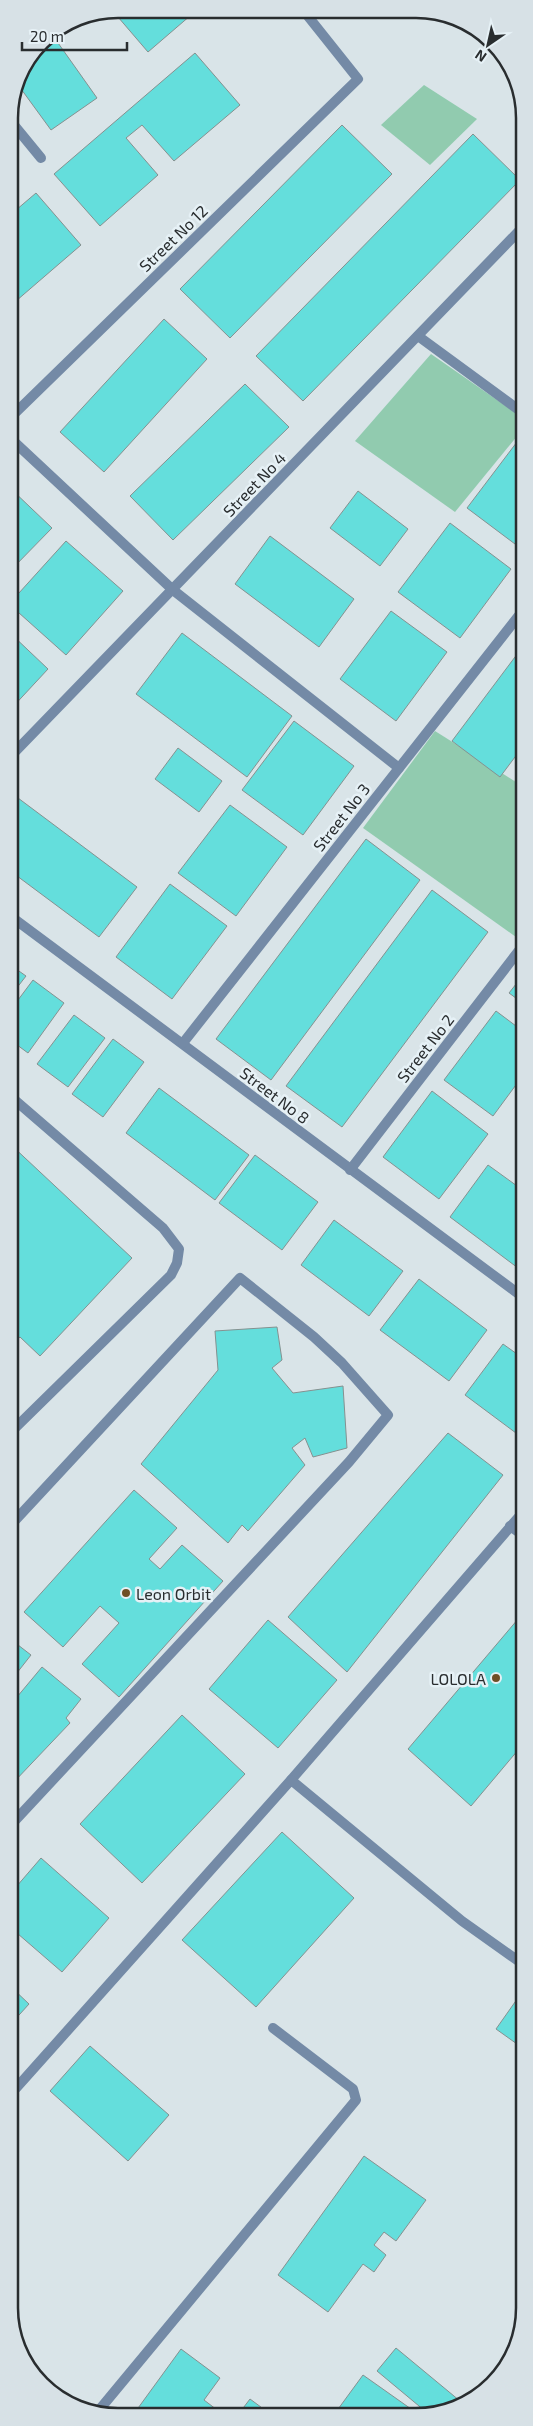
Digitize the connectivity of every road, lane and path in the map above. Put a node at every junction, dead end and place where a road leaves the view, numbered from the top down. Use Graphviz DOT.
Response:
graph roads {
  1 [pos="309,18"];
  2 [pos="18,130"];
  3 [pos="41,158"];
  4 [pos="516,234"];
  5 [pos="418,336"];
  6 [pos="516,407"];
  7 [pos="18,410"];
  8 [pos="18,445"];
  9 [pos="173,590"];
  10 [pos="516,619"];
  11 [pos="18,749"];
  12 [pos="399,768"];
  13 [pos="18,922"];
  14 [pos="516,955"];
  15 [pos="183,1043"];
  16 [pos="18,1103"];
  17 [pos="350,1170"];
  18 [pos="515,1292"];
  19 [pos="18,1425"];
  20 [pos="18,1517"];
  21 [pos="515,1520"];
  22 [pos="510,1526"];
  23 [pos="515,1530"];
  24 [pos="291,1780"];
  25 [pos="18,1819"];
  26 [pos="515,1959"];
  27 [pos="274,2028"];
  28 [pos="18,2086"];
  29 [pos="101,2408"];
  1 -- 7 [label="street, Street No 12"];
  2 -- 3 [label="street"];
  4 -- 5 [label="street, Street No 4"];
  5 -- 6 [label="street"];
  5 -- 9 [label="street, Street No 4"];
  8 -- 9 [label="street"];
  9 -- 11 [label="street, Street No 4"];
  9 -- 12 [label="street"];
  10 -- 12 [label="street, Street No 3"];
  12 -- 15 [label="street, Street No 3"];
  13 -- 15 [label="street, Street No 8"];
  14 -- 17 [label="street, Street No 2"];
  15 -- 17 [label="street, Street No 8"];
  16 -- 19 [label="street"];
  17 -- 18 [label="street, Street No 8"];
  20 -- 25 [label="street"];
  21 -- 22 [label="street"];
  22 -- 23 [label="street"];
  22 -- 24 [label="street"];
  24 -- 26 [label="street"];
  24 -- 28 [label="street"];
  27 -- 29 [label="street"];
}
